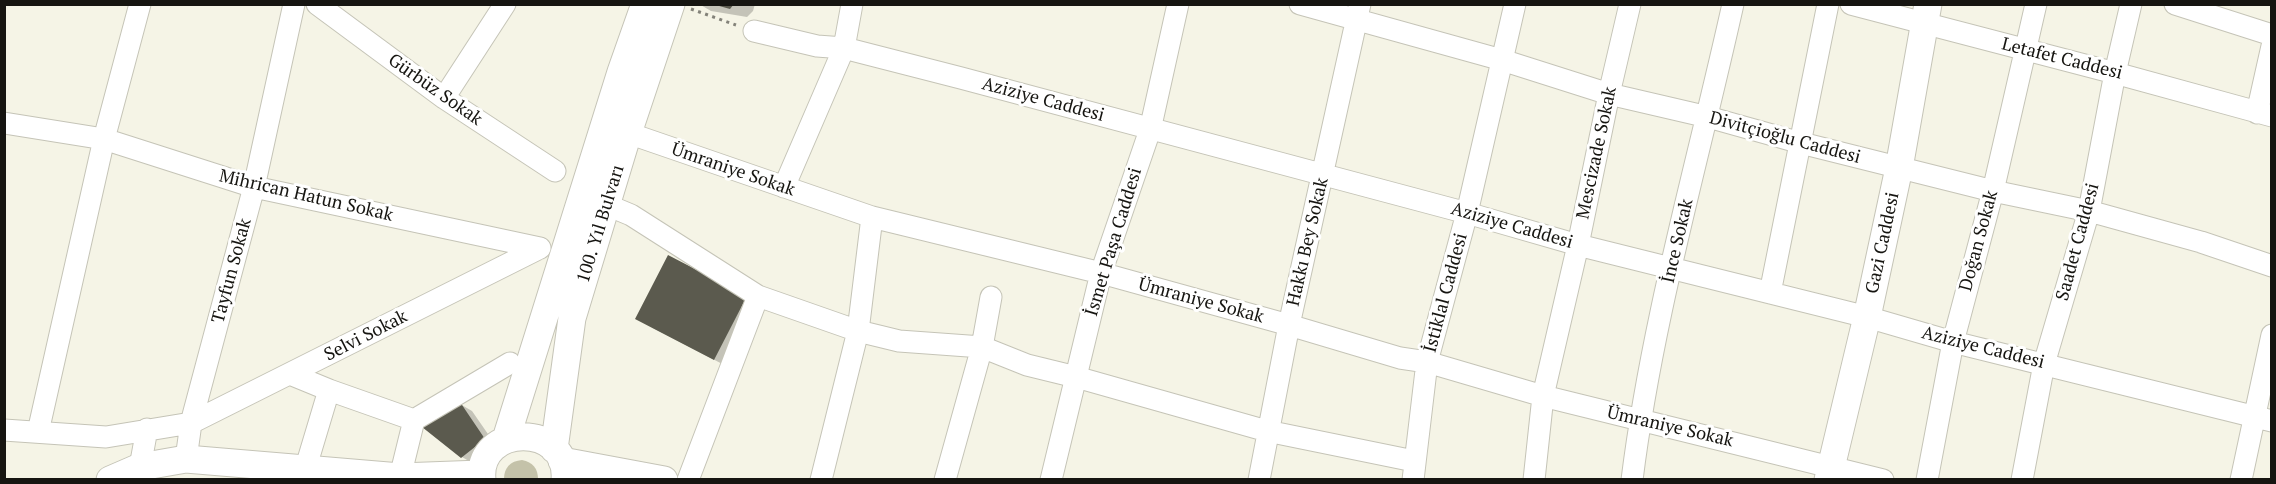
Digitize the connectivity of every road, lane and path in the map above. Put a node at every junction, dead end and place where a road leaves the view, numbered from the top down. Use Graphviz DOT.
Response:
graph roads {
  1 [pos="140,4"];
  2 [pos="294,4"];
  3 [pos="317,4"];
  4 [pos="506,4"];
  5 [pos="645,4"];
  6 [pos="852,4"];
  7 [pos="1178,4"];
  8 [pos="1300,4"];
  9 [pos="1515,4"];
  10 [pos="1630,4"];
  11 [pos="1733,4"];
  12 [pos="1828,4"];
  13 [pos="1851,4"];
  14 [pos="2036,4"];
  15 [pos="2131,4"];
  16 [pos="2175,4"];
  17 [pos="680,6"];
  18 [pos="1359,12"];
  19 [pos="1926,14"];
  20 [pos="754,31"];
  21 [pos="2271,35"];
  22 [pos="2271,46"];
  23 [pos="844,48"];
  24 [pos="2024,50"];
  25 [pos="1502,60"];
  26 [pos="2115,73"];
  27 [pos="1609,94"];
  28 [pos="444,98"];
  29 [pos="2264,115"];
  30 [pos="1708,117"];
  31 [pos="4,123"];
  32 [pos="1150,130"];
  33 [pos="628,134"];
  34 [pos="104,139"];
  35 [pos="1801,143"];
  36 [pos="1899,168"];
  37 [pos="555,171"];
  38 [pos="1324,174"];
  39 [pos="254,187"];
  40 [pos="784,187"];
  41 [pos="1993,191"];
  42 [pos="607,205"];
  43 [pos="2089,211"];
  44 [pos="1467,213"];
  45 [pos="872,217"];
  46 [pos="1578,245"];
  47 [pos="540,248"];
  48 [pos="2271,266"];
  49 [pos="1671,268"];
  50 [pos="1101,273"];
  51 [pos="1770,293"];
  52 [pos="758,296"];
  53 [pos="991,297"];
  54 [pos="1867,317"];
  55 [pos="1289,325"];
  56 [pos="858,331"];
  57 [pos="2271,335"];
  58 [pos="1953,342"];
  59 [pos="982,347"];
  60 [pos="510,363"];
  61 [pos="1427,363"];
  62 [pos="2044,364"];
  63 [pos="290,374"];
  64 [pos="1076,376"];
  65 [pos="329,390"];
  66 [pos="1543,396"];
  67 [pos="1639,419"];
  68 [pos="2264,419"];
  69 [pos="414,420"];
  70 [pos="191,423"];
  71 [pos="147,429"];
  72 [pos="4,430"];
  73 [pos="1267,431"];
  74 [pos="38,432"];
  75 [pos="506,439"];
  76 [pos="186,459"];
  77 [pos="560,463"];
  78 [pos="140,467"];
  79 [pos="305,470"];
  80 [pos="1414,470"];
  81 [pos="1829,472"];
  82 [pos="400,477"];
  83 [pos="482,477"];
  84 [pos="110,480"];
  85 [pos="664,480"];
  86 [pos="688,480"];
  87 [pos="820,480"];
  88 [pos="945,480"];
  89 [pos="1051,480"];
  90 [pos="1259,480"];
  91 [pos="1534,480"];
  92 [pos="1632,480"];
  93 [pos="1883,480"];
  94 [pos="1927,480"];
  95 [pos="2022,480"];
  96 [pos="2241,480"];
  1 -- 34 [label="street"];
  2 -- 39 [label="street, Tayfun Sokak"];
  3 -- 28 [label="street, Gürbüz Sokak"];
  4 -- 28 [label="street"];
  5 -- 75 [label="main road, 100. Yıl Bulvarı"];
  6 -- 23 [label="street"];
  7 -- 32 [label="street, İsmet Paşa Caddesi"];
  8 -- 18 [label="street, Divitçioğlu Caddesi"];
  9 -- 25 [label="street, İstiklal Caddesi"];
  10 -- 27 [label="street, Mescizade Sokak"];
  11 -- 30 [label="street, İnce Sokak"];
  12 -- 35 [label="street"];
  13 -- 19 [label="street, Letafet Caddesi"];
  14 -- 24 [label="street, Doğan Sokak"];
  15 -- 26 [label="street, Saadet Caddesi"];
  16 -- 21 [label="street"];
  17 -- 20 [label="path"];
  17 -- 33 [label="main road, 100. Yıl Bulvarı"];
  18 -- 25 [label="street, Divitçioğlu Caddesi"];
  18 -- 38 [label="street, Hakkı Bey Sokak"];
  19 -- 24 [label="street, Letafet Caddesi"];
  19 -- 36 [label="main road, Gazi Caddesi"];
  20 -- 23 [label="street, Aziziye Caddesi"];
  22 -- 29 [label="street"];
  23 -- 32 [label="street, Aziziye Caddesi"];
  23 -- 40 [label="street"];
  24 -- 26 [label="street, Letafet Caddesi"];
  24 -- 41 [label="street, Doğan Sokak"];
  25 -- 27 [label="street, Divitçioğlu Caddesi"];
  25 -- 44 [label="street, İstiklal Caddesi"];
  26 -- 29 [label="street, Letafet Caddesi"];
  26 -- 43 [label="street, Saadet Caddesi"];
  27 -- 30 [label="street, Divitçioğlu Caddesi"];
  27 -- 46 [label="street, Mescizade Sokak"];
  28 -- 37 [label="street, Gürbüz Sokak"];
  30 -- 35 [label="street, Divitçioğlu Caddesi"];
  30 -- 49 [label="street, İnce Sokak"];
  31 -- 34 [label="street, Mihrican Hatun Sokak"];
  32 -- 38 [label="street, Aziziye Caddesi"];
  32 -- 50 [label="street, İsmet Paşa Caddesi"];
  33 -- 40 [label="street, Ümraniye Sokak"];
  33 -- 42 [label="main road, 100. Yıl Bulvarı"];
  34 -- 39 [label="street, Mihrican Hatun Sokak"];
  34 -- 74 [label="street"];
  35 -- 36 [label="street, Divitçioğlu Caddesi"];
  35 -- 51 [label="street"];
  36 -- 41 [label="street, Divitçioğlu Caddesi"];
  36 -- 54 [label="main road, Gazi Caddesi"];
  38 -- 44 [label="street, Aziziye Caddesi"];
  38 -- 55 [label="street, Hakkı Bey Sokak"];
  39 -- 47 [label="street, Mihrican Hatun Sokak"];
  39 -- 70 [label="street, Tayfun Sokak"];
  40 -- 45 [label="street, Ümraniye Sokak"];
  41 -- 43 [label="street, Divitçioğlu Caddesi"];
  41 -- 58 [label="street, Doğan Sokak"];
  42 -- 52 [label="street"];
  42 -- 77 [label="main road, 100. Yıl Bulvarı"];
  43 -- 48 [label="street, Divitçioğlu Caddesi"];
  43 -- 62 [label="street, Saadet Caddesi"];
  44 -- 46 [label="street, Aziziye Caddesi"];
  44 -- 61 [label="street, İstiklal Caddesi"];
  45 -- 50 [label="street, Ümraniye Sokak"];
  45 -- 56 [label="street"];
  46 -- 49 [label="street, Aziziye Caddesi"];
  46 -- 66 [label="street, Mescizade Sokak"];
  47 -- 63 [label="street, Selvi Sokak"];
  49 -- 51 [label="street, Aziziye Caddesi"];
  49 -- 67 [label="street, İnce Sokak"];
  50 -- 55 [label="street, Ümraniye Sokak"];
  50 -- 64 [label="street, İsmet Paşa Caddesi"];
  51 -- 54 [label="street, Aziziye Caddesi"];
  52 -- 56 [label="street"];
  52 -- 86 [label="street"];
  53 -- 59 [label="street"];
  54 -- 58 [label="street, Aziziye Caddesi"];
  54 -- 81 [label="main road, Gazi Caddesi"];
  55 -- 61 [label="street, Ümraniye Sokak"];
  55 -- 73 [label="street, Hakkı Bey Sokak"];
  56 -- 59 [label="street"];
  56 -- 87 [label="street"];
  57 -- 68 [label="street"];
  58 -- 62 [label="street, Aziziye Caddesi"];
  58 -- 94 [label="street, Doğan Sokak"];
  59 -- 64 [label="street"];
  59 -- 88 [label="street"];
  60 -- 69 [label="street"];
  61 -- 66 [label="street, Ümraniye Sokak"];
  61 -- 80 [label="street, İstiklal Caddesi"];
  62 -- 68 [label="street, Aziziye Caddesi"];
  62 -- 95 [label="street, Saadet Caddesi"];
  63 -- 65 [label="street"];
  63 -- 70 [label="street, Selvi Sokak"];
  64 -- 73 [label="street"];
  64 -- 89 [label="street, İsmet Paşa Caddesi"];
  65 -- 69 [label="street"];
  65 -- 79 [label="street"];
  66 -- 67 [label="street, Ümraniye Sokak"];
  66 -- 91 [label="street, Mescizade Sokak"];
  67 -- 81 [label="street, Ümraniye Sokak"];
  67 -- 92 [label="street, İnce Sokak"];
  68 -- 96 [label="street"];
  69 -- 82 [label="street"];
  70 -- 71 [label="street"];
  70 -- 76 [label="street, Tayfun Sokak"];
  71 -- 74 [label="street"];
  71 -- 78 [label="street"];
  72 -- 74 [label="street"];
  73 -- 80 [label="street"];
  73 -- 90 [label="street, Hakkı Bey Sokak"];
  75 -- 77 [label="main road"];
  75 -- 83 [label="main road"];
  76 -- 78 [label="main road"];
  76 -- 79 [label="main road"];
  77 -- 85 [label="main road"];
  78 -- 84 [label="main road"];
  79 -- 82 [label="main road"];
  81 -- 93 [label="street, Ümraniye Sokak"];
  82 -- 83 [label="main road"];
}
